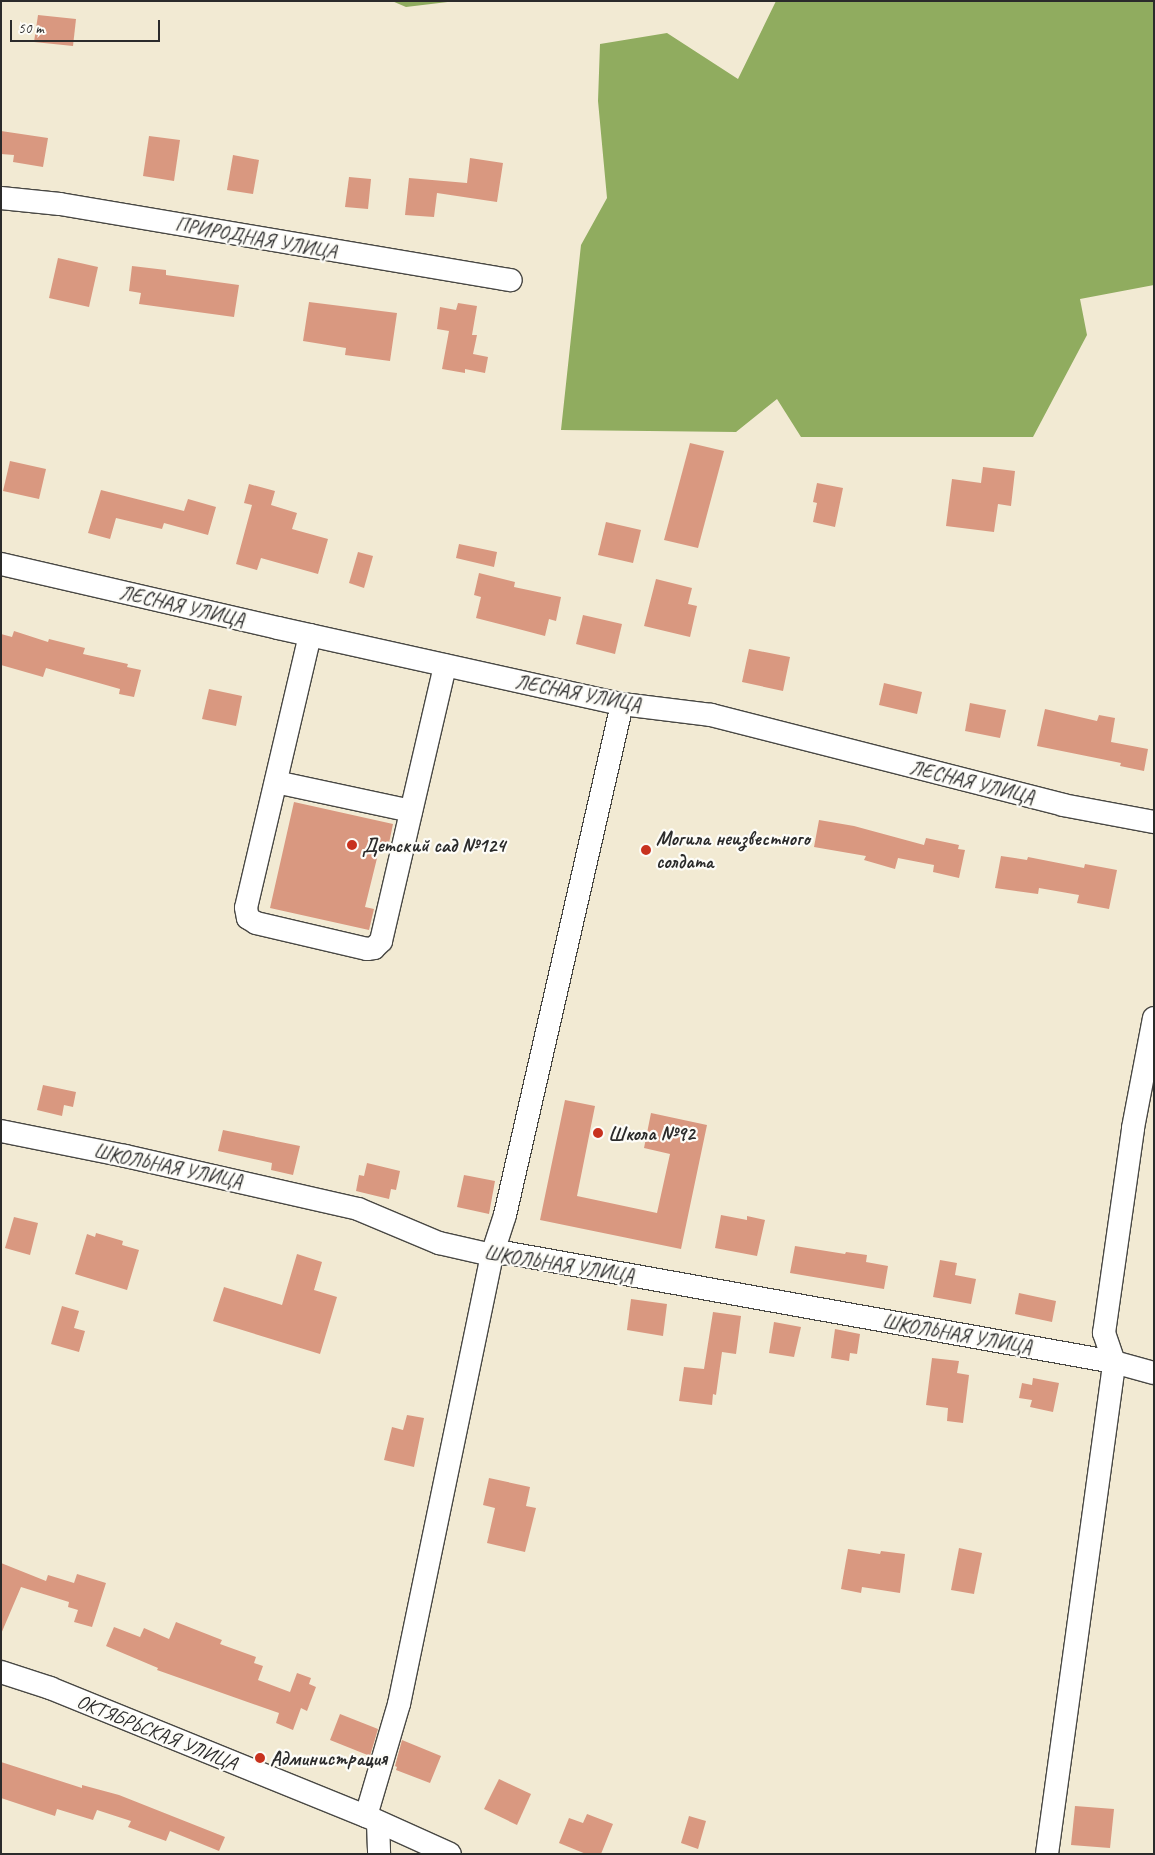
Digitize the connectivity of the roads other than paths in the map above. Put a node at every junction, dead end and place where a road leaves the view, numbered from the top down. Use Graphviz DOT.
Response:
graph roads {
  1 [pos="1,198"];
  2 [pos="511,280"];
  3 [pos="1,564"];
  4 [pos="310,636"];
  5 [pos="445,665"];
  6 [pos="622,704"];
  7 [pos="276,782"];
  8 [pos="411,812"];
  9 [pos="1154,822"];
  10 [pos="1154,1018"];
  11 [pos="1,1131"];
  12 [pos="492,1255"];
  13 [pos="1114,1362"];
  14 [pos="1154,1373"];
  15 [pos="1,1672"];
  16 [pos="372,1819"];
  17 [pos="379,1854"];
  18 [pos="450,1854"];
  19 [pos="1046,1854"];
  1 -- 2 [label="street, ПРИРОДНАЯ УЛИЦА"];
  3 -- 4 [label="street, ЛЕСНАЯ УЛИЦА"];
  4 -- 5 [label="street, ЛЕСНАЯ УЛИЦА"];
  4 -- 7 [label="street"];
  5 -- 6 [label="street, ЛЕСНАЯ УЛИЦА"];
  5 -- 8 [label="street"];
  6 -- 9 [label="street, ЛЕСНАЯ УЛИЦА"];
  6 -- 12 [label="street"];
  7 -- 8 [label="street"];
  7 -- 8 [label="street"];
  10 -- 13 [label="street"];
  11 -- 12 [label="street, ШКОЛЬНАЯ УЛИЦА"];
  12 -- 13 [label="street, ШКОЛЬНАЯ УЛИЦА"];
  12 -- 16 [label="street"];
  13 -- 14 [label="street, ШКОЛЬНАЯ УЛИЦА"];
  13 -- 19 [label="street"];
  15 -- 16 [label="street, ОКТЯБРЬСКАЯ УЛИЦА"];
  16 -- 17 [label="street"];
  16 -- 18 [label="street, ОКТЯБРЬСКАЯ УЛИЦА"];
}
